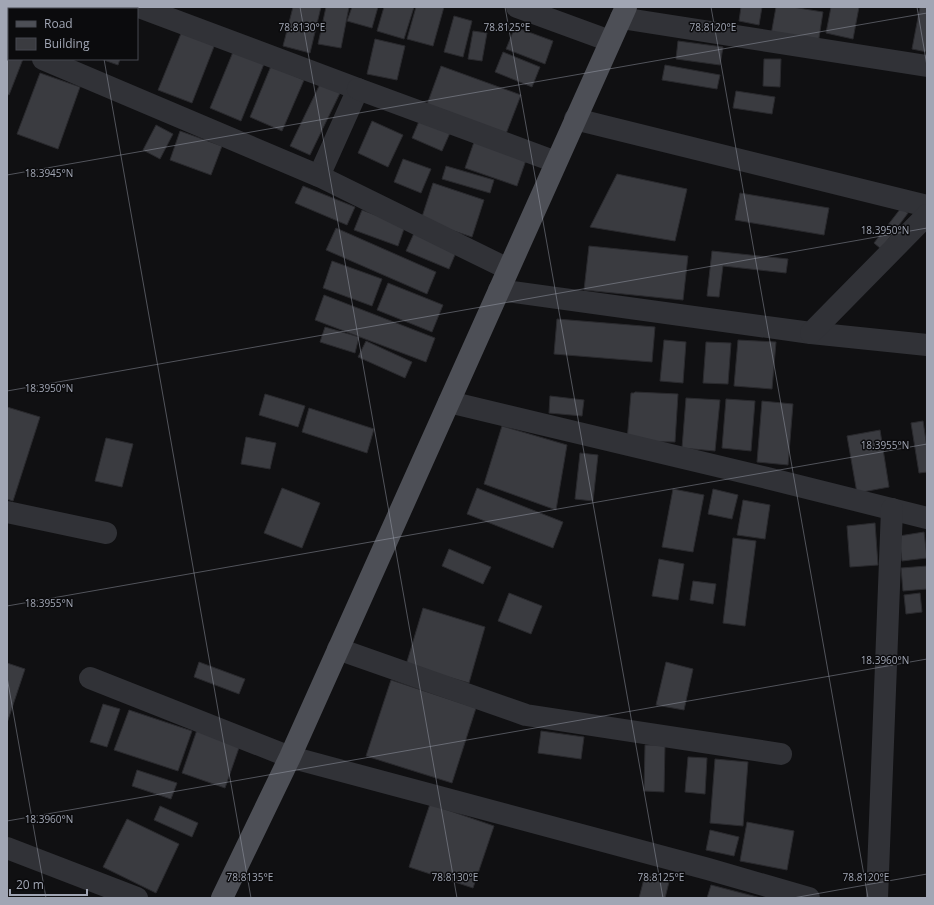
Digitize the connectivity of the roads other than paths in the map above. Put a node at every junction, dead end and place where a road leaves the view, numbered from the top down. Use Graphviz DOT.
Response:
graph roads {
  1 [pos="139,7"];
  2 [pos="516,7"];
  3 [pos="623,12"];
  4 [pos="610,41"];
  5 [pos="45,60"];
  6 [pos="927,66"];
  7 [pos="358,89"];
  8 [pos="575,119"];
  9 [pos="556,162"];
  10 [pos="319,176"];
  11 [pos="927,206"];
  12 [pos="927,215"];
  13 [pos="508,269"];
  14 [pos="500,290"];
  15 [pos="811,333"];
  16 [pos="927,345"];
  17 [pos="449,402"];
  18 [pos="892,509"];
  19 [pos="7,512"];
  20 [pos="927,518"];
  21 [pos="106,532"];
  22 [pos="338,649"];
  23 [pos="90,678"];
  24 [pos="782,754"];
  25 [pos="290,757"];
  26 [pos="7,848"];
  27 [pos="137,898"];
  28 [pos="222,898"];
  29 [pos="809,898"];
  30 [pos="877,898"];
  1 -- 7 [label="street"];
  2 -- 4 [label="street"];
  3 -- 4 [label="main road"];
  3 -- 6 [label="street"];
  4 -- 8 [label="main road"];
  5 -- 10 [label="street"];
  7 -- 9 [label="street"];
  7 -- 10 [label="street"];
  8 -- 9 [label="main road"];
  8 -- 11 [label="street"];
  9 -- 13 [label="main road"];
  10 -- 13 [label="street"];
  12 -- 15 [label="street"];
  13 -- 14 [label="main road"];
  14 -- 15 [label="street"];
  14 -- 17 [label="main road"];
  15 -- 16 [label="street"];
  17 -- 18 [label="street"];
  17 -- 22 [label="main road"];
  18 -- 20 [label="street"];
  18 -- 30 [label="street"];
  19 -- 21 [label="street"];
  22 -- 24 [label="street"];
  22 -- 25 [label="main road"];
  23 -- 25 [label="street"];
  25 -- 28 [label="main road"];
  25 -- 29 [label="street"];
  26 -- 27 [label="street"];
}
